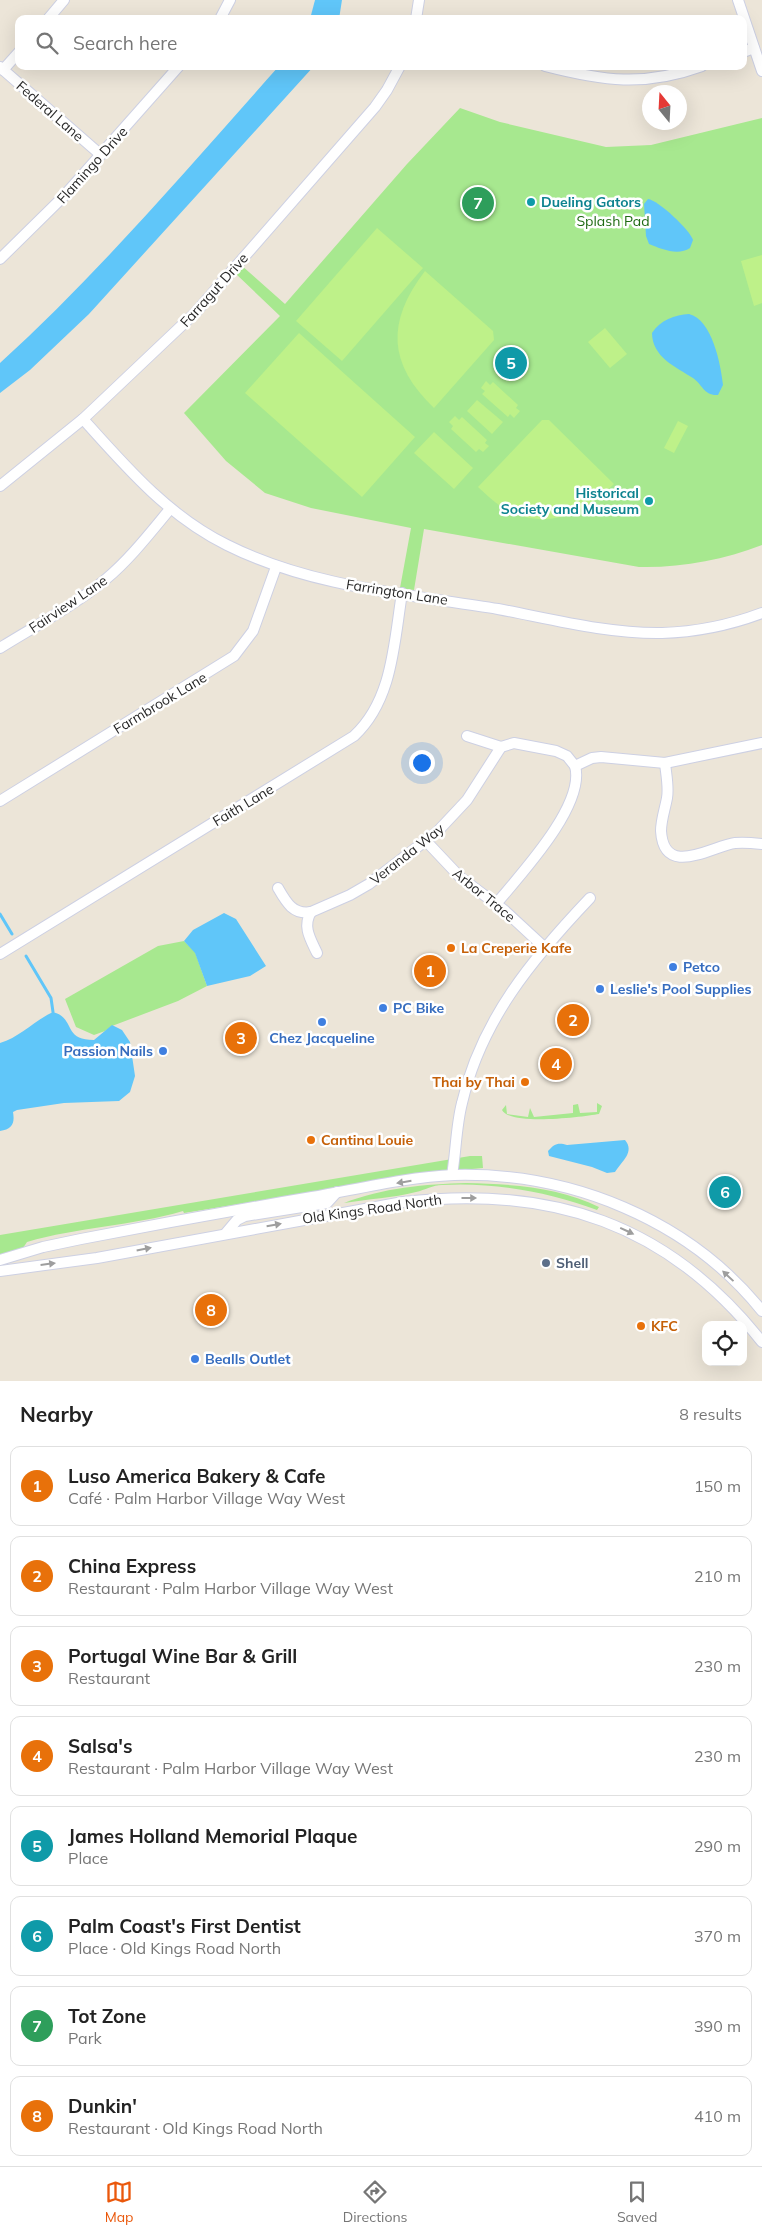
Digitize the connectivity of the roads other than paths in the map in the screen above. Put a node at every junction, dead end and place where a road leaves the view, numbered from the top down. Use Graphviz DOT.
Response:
graph roads {
  1 [pos="64,0"];
  2 [pos="230,0"];
  3 [pos="419,0"];
  4 [pos="738,0"];
  5 [pos="51,15"];
  6 [pos="222,15"];
  7 [pos="417,15"];
  8 [pos="743,15"];
  9 [pos="747,27"];
  10 [pos="754,48"];
  11 [pos="747,51"];
  12 [pos="15,56"];
  13 [pos="1,69"];
  14 [pos="176,70"];
  15 [pos="398,70"];
  16 [pos="562,70"];
  17 [pos="689,70"];
  18 [pos="762,71"];
  19 [pos="101,156"];
  20 [pos="0,259"];
  21 [pos="83,419"];
  22 [pos="0,486"];
  23 [pos="170,509"];
  24 [pos="276,567"];
  25 [pos="402,593"];
  26 [pos="762,614"];
  27 [pos="0,648"];
  28 [pos="467,736"];
  29 [pos="762,743"];
  30 [pos="501,747"];
  31 [pos="665,763"];
  32 [pos="575,766"];
  33 [pos="0,801"];
  34 [pos="426,841"];
  35 [pos="762,844"];
  36 [pos="278,888"];
  37 [pos="590,898"];
  38 [pos="496,904"];
  39 [pos="311,912"];
  40 [pos="544,947"];
  41 [pos="317,953"];
  42 [pos="0,954"];
  43 [pos="452,1175"];
  44 [pos="337,1192"];
  45 [pos="226,1233"];
  46 [pos="0,1260"];
  47 [pos="0,1270"];
  48 [pos="762,1311"];
  49 [pos="762,1342"];
  1 -- 5 [label="street"];
  2 -- 6 [label="street"];
  3 -- 7 [label="street"];
  4 -- 8 [label="street"];
  9 -- 10 [label="street"];
  10 -- 11 [label="street"];
  10 -- 18 [label="street"];
  12 -- 13 [label="street"];
  13 -- 19 [label="street, Federal Lane"];
  14 -- 19 [label="street, Flamingo Drive"];
  15 -- 21 [label="street, Farragut Drive"];
  16 -- 17 [label="street"];
  19 -- 20 [label="street, Flamingo Drive"];
  21 -- 22 [label="street, Farragut Drive"];
  21 -- 23 [label="street, Farrington Lane"];
  23 -- 24 [label="street, Farrington Lane"];
  23 -- 27 [label="street, Fairview Lane"];
  24 -- 25 [label="street, Farrington Lane"];
  24 -- 33 [label="street, Farmbrook Lane"];
  25 -- 26 [label="street, Farrington Lane"];
  25 -- 42 [label="street, Faith Lane"];
  28 -- 30 [label="street"];
  29 -- 31 [label="street"];
  30 -- 32 [label="street"];
  30 -- 34 [label="street, Veranda Way"];
  31 -- 32 [label="street"];
  31 -- 35 [label="street"];
  32 -- 38 [label="street"];
  34 -- 38 [label="street, Arbor Trace"];
  34 -- 39 [label="street, Veranda Way"];
  36 -- 39 [label="street"];
  37 -- 40 [label="street"];
  38 -- 40 [label="street, Arbor Trace"];
  39 -- 41 [label="street"];
  40 -- 43 [label="street"];
  43 -- 44 [label="street, Old Kings Road North, one-way"];
  48 -- 43 [label="street, Old Kings Road North, one-way"];
  44 -- 45 [label="street"];
  44 -- 46 [label="street, Old Kings Road North"];
  47 -- 45 [label="street, Old Kings Road North, one-way"];
  45 -- 49 [label="street, Old Kings Road North, one-way"];
}
